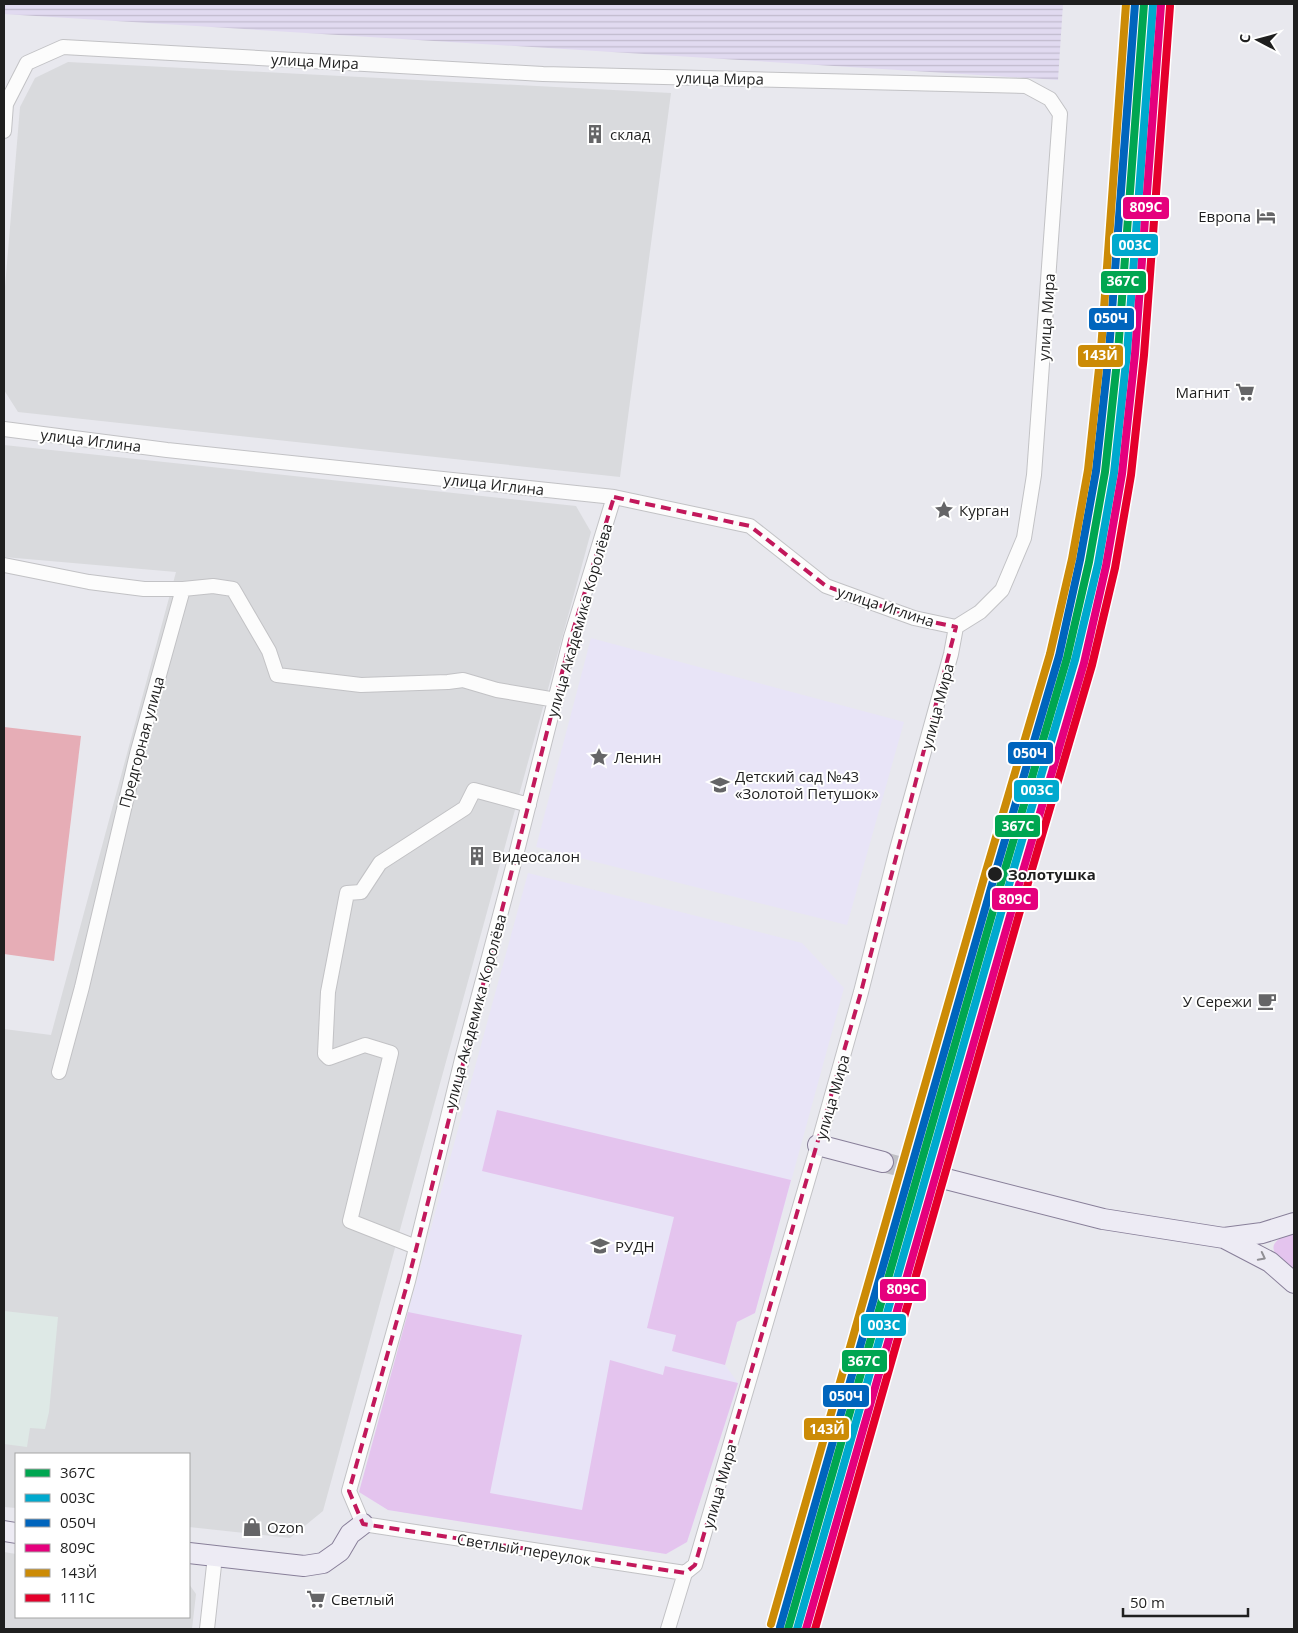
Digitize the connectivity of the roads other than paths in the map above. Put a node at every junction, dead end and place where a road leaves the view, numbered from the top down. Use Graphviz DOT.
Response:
graph roads {
  1 [pos="4,131"];
  2 [pos="4,429"];
  3 [pos="614,497"];
  4 [pos="4,565"];
  5 [pos="183,588"];
  6 [pos="956,628"];
  7 [pos="556,700"];
  8 [pos="529,805"];
  9 [pos="58,1072"];
  10 [pos="818,1145"];
  11 [pos="883,1162"];
  12 [pos="946,1179"];
  13 [pos="1294,1222"];
  14 [pos="1224,1238"];
  15 [pos="416,1247"];
  16 [pos="1294,1283"];
  17 [pos="364,1524"];
  18 [pos="190,1553"];
  19 [pos="215,1556"];
  20 [pos="684,1573"];
  21 [pos="207,1629"];
  22 [pos="668,1629"];
  1 -- 6 [label="street, улица Мира"];
  2 -- 3 [label="street, улица Иглина"];
  3 -- 6 [label="street, улица Иглина"];
  3 -- 7 [label="street, улица Академика Королёва"];
  4 -- 5 [label="street"];
  5 -- 7 [label="street"];
  5 -- 9 [label="street, Предгорная улица"];
  6 -- 10 [label="street, улица Мира"];
  7 -- 8 [label="street, улица Академика Королёва"];
  8 -- 15 [label="street, улица Академика Королёва"];
  8 -- 15 [label="street"];
  10 -- 11 [label="street"];
  10 -- 20 [label="street, улица Мира"];
  12 -- 14 [label="street"];
  13 -- 14 [label="street"];
  14 -- 16 [label="street, one-way"];
  15 -- 17 [label="street, улица Академика Королёва"];
  17 -- 19 [label="street"];
  17 -- 20 [label="street, Светлый переулок"];
  18 -- 19 [label="street"];
  19 -- 21 [label="street"];
  20 -- 22 [label="street"];
}
